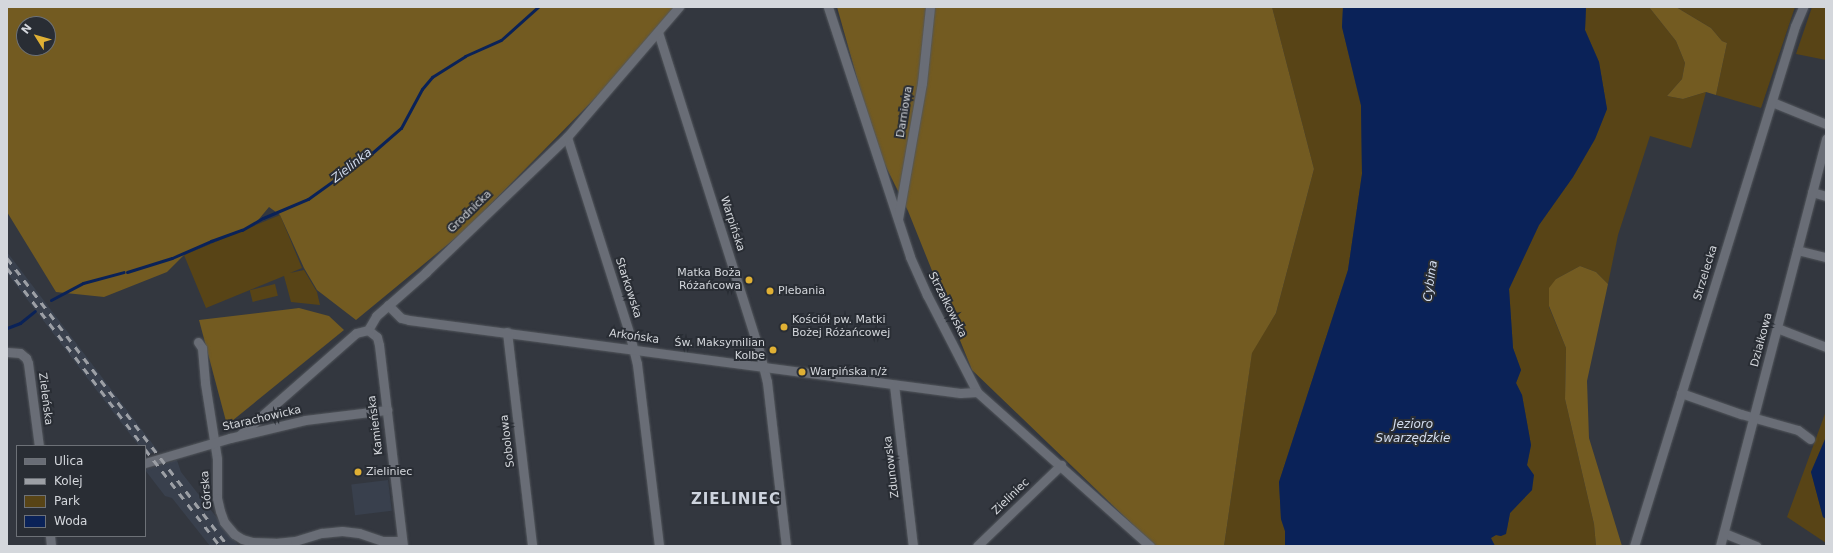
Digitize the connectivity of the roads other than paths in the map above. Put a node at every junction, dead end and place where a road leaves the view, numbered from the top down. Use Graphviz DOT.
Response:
graph roads {
  1 [pos="679,7"];
  2 [pos="828,7"];
  3 [pos="930,7"];
  4 [pos="1803,7"];
  5 [pos="658,32"];
  6 [pos="1772,102"];
  7 [pos="1826,124"];
  8 [pos="567,137"];
  9 [pos="1826,139"];
  10 [pos="1812,192"];
  11 [pos="1826,196"];
  12 [pos="898,220"];
  13 [pos="1797,250"];
  14 [pos="1826,257"];
  15 [pos="388,305"];
  16 [pos="1777,328"];
  17 [pos="368,330"];
  18 [pos="507,332"];
  19 [pos="198,342"];
  20 [pos="1826,347"];
  21 [pos="634,349"];
  22 [pos="7,352"];
  23 [pos="763,367"];
  24 [pos="894,385"];
  25 [pos="977,392"];
  26 [pos="1681,393"];
  27 [pos="387,410"];
  28 [pos="262,416"];
  29 [pos="1754,416"];
  30 [pos="264,430"];
  31 [pos="239,436"];
  32 [pos="1810,439"];
  33 [pos="214,443"];
  34 [pos="39,445"];
  35 [pos="146,463"];
  36 [pos="1061,465"];
  37 [pos="1724,533"];
  38 [pos="402,544"];
  39 [pos="532,546"];
  40 [pos="659,546"];
  41 [pos="786,546"];
  42 [pos="913,546"];
  43 [pos="977,546"];
  44 [pos="1150,546"];
  45 [pos="1634,546"];
  46 [pos="1720,546"];
  47 [pos="1756,546"];
  1 -- 5 [label="street, Grodnicka"];
  2 -- 12 [label="street, Strzałkowska"];
  3 -- 12 [label="street, Darniowa"];
  4 -- 6 [label="street, Strzelecka"];
  5 -- 8 [label="street, Grodnicka"];
  5 -- 23 [label="street, Warpińska"];
  6 -- 7 [label="street"];
  6 -- 26 [label="street, Strzelecka"];
  8 -- 15 [label="street, Grodnicka"];
  8 -- 21 [label="street, Starkowska"];
  9 -- 10 [label="street, Działkowa"];
  10 -- 11 [label="street"];
  10 -- 13 [label="street, Działkowa"];
  12 -- 25 [label="street, Strzałkowska"];
  13 -- 14 [label="street"];
  13 -- 16 [label="street, Działkowa"];
  15 -- 17 [label="street, Grodnicka"];
  15 -- 18 [label="street, Arkońska"];
  16 -- 20 [label="street"];
  16 -- 29 [label="street, Działkowa"];
  17 -- 27 [label="street, Kamieńska"];
  17 -- 28 [label="street"];
  18 -- 21 [label="street, Arkońska"];
  18 -- 39 [label="street, Sobolowa"];
  19 -- 33 [label="street, Górska"];
  21 -- 23 [label="street, Arkońska"];
  21 -- 40 [label="street, Starkowska"];
  22 -- 34 [label="street, Zieleńska"];
  23 -- 24 [label="street, Arkońska"];
  23 -- 41 [label="street, Warpińska"];
  24 -- 25 [label="street, Arkońska"];
  24 -- 42 [label="street, Zdunowska"];
  25 -- 36 [label="street, Strzałkowska"];
  26 -- 29 [label="street"];
  26 -- 45 [label="street, Strzelecka"];
  27 -- 30 [label="street, Starachowicka"];
  27 -- 38 [label="street, Kamieńska"];
  28 -- 30 [label="street"];
  28 -- 31 [label="street"];
  29 -- 32 [label="street"];
  29 -- 37 [label="street, Działkowa"];
  30 -- 31 [label="street, Starachowicka"];
  31 -- 33 [label="street, Starachowicka"];
  33 -- 35 [label="street, Starachowicka"];
  33 -- 38 [label="street, Górska"];
  36 -- 43 [label="street, Zieliniec"];
  36 -- 44 [label="street, Strzałkowska"];
  37 -- 46 [label="street, Działkowa"];
  37 -- 47 [label="street"];
}
